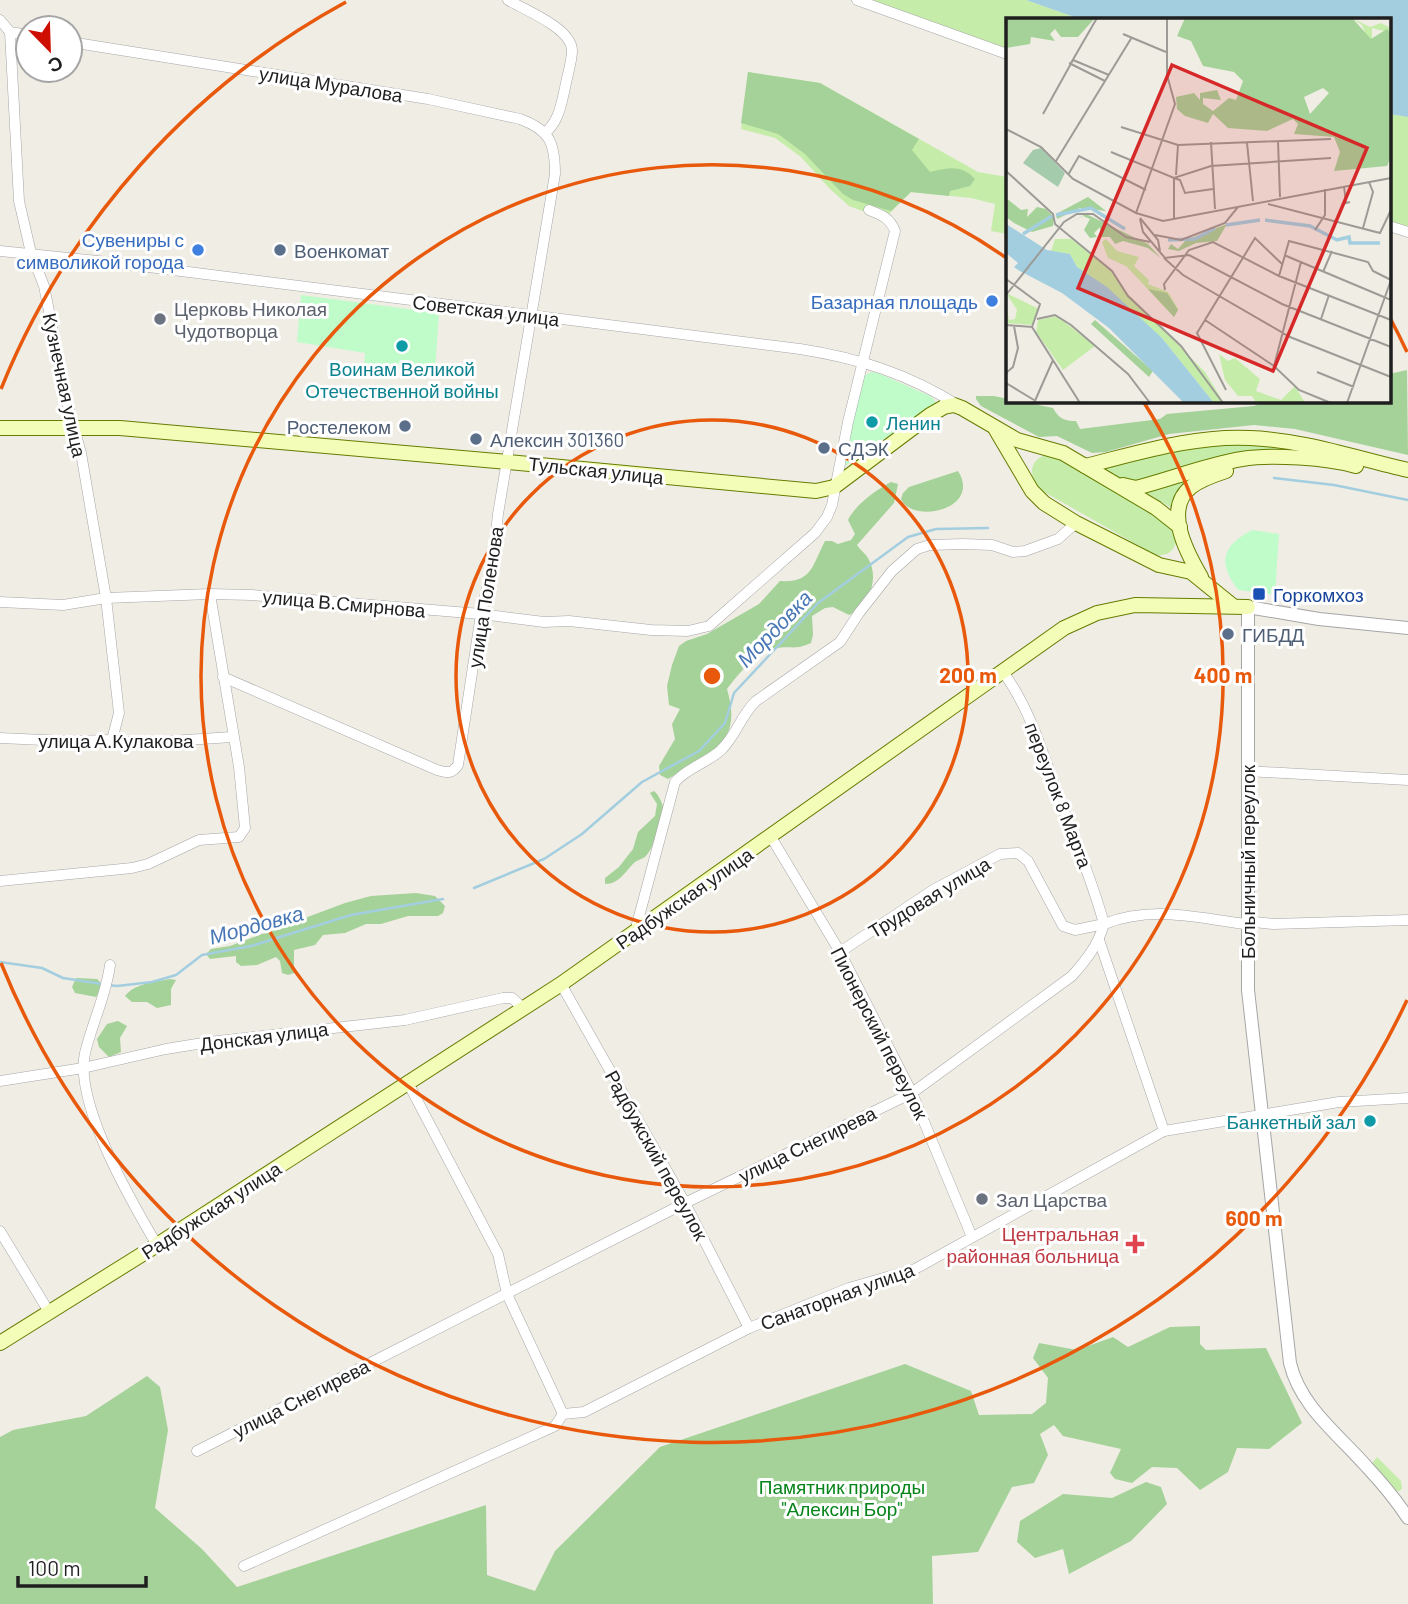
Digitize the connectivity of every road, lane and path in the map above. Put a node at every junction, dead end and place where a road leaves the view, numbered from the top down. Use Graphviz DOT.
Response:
graph roads {
  1 [pos="508,0"];
  2 [pos="857,0"];
  3 [pos="0,20"];
  4 [pos="10,32"];
  5 [pos="14,33"];
  6 [pos="84,44"];
  7 [pos="1006,54"];
  8 [pos="545,133"];
  9 [pos="869,210"];
  10 [pos="1390,226"];
  11 [pos="1408,232"];
  12 [pos="0,251"];
  13 [pos="31,253"];
  14 [pos="531,316"];
  15 [pos="863,361"];
  16 [pos="962,408"];
  17 [pos="993,426"];
  18 [pos="75,427"];
  19 [pos="0,428"];
  20 [pos="1044,447"];
  21 [pos="1298,459"];
  22 [pos="508,461"];
  23 [pos="1086,466"];
  24 [pos="1408,470"];
  25 [pos="1023,473"];
  26 [pos="1408,480"];
  27 [pos="1118,485"];
  28 [pos="834,487"];
  29 [pos="1076,523"];
  30 [pos="1181,534"];
  31 [pos="1159,565"];
  32 [pos="1206,584"];
  33 [pos="210,594"];
  34 [pos="106,597"];
  35 [pos="0,602"];
  36 [pos="1240,607"];
  37 [pos="481,614"];
  38 [pos="1408,628"];
  39 [pos="1003,672"];
  40 [pos="223,677"];
  41 [pos="232,737"];
  42 [pos="0,738"];
  43 [pos="112,740"];
  44 [pos="1247,771"];
  45 [pos="1408,780"];
  46 [pos="771,836"];
  47 [pos="0,881"];
  48 [pos="1408,920"];
  49 [pos="1104,924"];
  50 [pos="1247,925"];
  51 [pos="641,930"];
  52 [pos="1099,940"];
  53 [pos="840,952"];
  54 [pos="110,965"];
  55 [pos="561,984"];
  56 [pos="524,1009"];
  57 [pos="83,1068"];
  58 [pos="0,1081"];
  59 [pos="408,1083"];
  60 [pos="912,1093"];
  61 [pos="1408,1098"];
  62 [pos="1262,1115"];
  63 [pos="1164,1131"];
  64 [pos="685,1203"];
  65 [pos="0,1231"];
  66 [pos="972,1237"];
  67 [pos="157,1245"];
  68 [pos="507,1294"];
  69 [pos="49,1312"];
  70 [pos="749,1328"];
  71 [pos="0,1343"];
  72 [pos="563,1414"];
  73 [pos="197,1451"];
  74 [pos="1408,1518"];
  75 [pos="244,1566"];
  1 -- 8 [label="street"];
  2 -- 7 [label="street"];
  3 -- 4 [label="street"];
  4 -- 5 [label="street"];
  4 -- 13 [label="street, Кузнечная улица"];
  6 -- 8 [label="street, улица Муралова"];
  8 -- 14 [label="street, улица Поленова"];
  9 -- 15 [label="street"];
  10 -- 11 [label="street"];
  12 -- 13 [label="street, Советская улица"];
  13 -- 14 [label="street, Советская улица"];
  13 -- 18 [label="street, Кузнечная улица"];
  14 -- 15 [label="street, Советская улица"];
  14 -- 22 [label="street, улица Поленова"];
  15 -- 16 [label="street, Советская улица"];
  15 -- 28 [label="street"];
  16 -- 17 [label="main road"];
  16 -- 28 [label="main road"];
  17 -- 20 [label="main road"];
  17 -- 25 [label="main road"];
  18 -- 19 [label="main road, Тульская улица"];
  18 -- 22 [label="main road, Тульская улица"];
  18 -- 34 [label="street, Кузнечная улица"];
  20 -- 23 [label="main road"];
  20 -- 25 [label="main road"];
  21 -- 26 [label="main road"];
  21 -- 27 [label="main road"];
  21 -- 30 [label="main road"];
  22 -- 28 [label="main road, Тульская улица"];
  22 -- 37 [label="street, улица Поленова"];
  23 -- 24 [label="main road"];
  23 -- 27 [label="main road"];
  25 -- 29 [label="main road"];
  27 -- 30 [label="main road"];
  28 -- 37 [label="street, улица В.Смирнова"];
  29 -- 31 [label="main road"];
  29 -- 51 [label="street"];
  30 -- 31 [label="main road"];
  30 -- 32 [label="main road"];
  31 -- 32 [label="main road"];
  32 -- 36 [label="main road"];
  33 -- 34 [label="street, улица В.Смирнова"];
  33 -- 37 [label="street, улица В.Смирнова"];
  33 -- 40 [label="street"];
  34 -- 35 [label="street, улица В.Смирнова"];
  34 -- 43 [label="street, Кузнечная улица"];
  36 -- 38 [label="street, Радбужская улица"];
  36 -- 39 [label="main road, Радбужская улица"];
  36 -- 44 [label="street, Больничный переулок"];
  37 -- 40 [label="street, улица Поленова"];
  39 -- 46 [label="main road, Радбужская улица"];
  39 -- 49 [label="street, переулок 8 Марта"];
  40 -- 41 [label="street"];
  41 -- 43 [label="street, улица А.Кулакова"];
  41 -- 47 [label="street"];
  42 -- 43 [label="street, улица А.Кулакова"];
  44 -- 45 [label="street"];
  44 -- 50 [label="street, Больничный переулок"];
  46 -- 51 [label="main road, Радбужская улица"];
  46 -- 53 [label="street, Пионерский переулок"];
  48 -- 50 [label="street"];
  49 -- 50 [label="street"];
  49 -- 52 [label="street, улица Снегирева"];
  49 -- 53 [label="street, Трудовая улица"];
  50 -- 62 [label="street, Больничный переулок"];
  51 -- 55 [label="main road, Радбужская улица"];
  52 -- 60 [label="street, улица Снегирева"];
  52 -- 63 [label="street"];
  53 -- 60 [label="street, Пионерский переулок"];
  54 -- 57 [label="street"];
  55 -- 56 [label="main road, Радбужская улица"];
  55 -- 64 [label="street, Радбужский переулок"];
  56 -- 57 [label="street, Донская улица"];
  56 -- 59 [label="main road, Радбужская улица"];
  57 -- 58 [label="street, Донская улица"];
  57 -- 67 [label="street"];
  59 -- 67 [label="main road, Радбужская улица"];
  59 -- 68 [label="street"];
  60 -- 64 [label="street, улица Снегирева"];
  60 -- 66 [label="street, Пионерский переулок"];
  61 -- 62 [label="street, Санаторная улица"];
  62 -- 63 [label="street, Санаторная улица"];
  62 -- 74 [label="street, Больничный переулок"];
  63 -- 66 [label="street, Санаторная улица"];
  64 -- 68 [label="street, улица Снегирева"];
  64 -- 70 [label="street, Радбужский переулок"];
  65 -- 69 [label="street"];
  66 -- 70 [label="street, Санаторная улица"];
  67 -- 69 [label="main road, Радбужская улица"];
  68 -- 72 [label="street"];
  68 -- 73 [label="street, улица Снегирева"];
  69 -- 71 [label="main road, Радбужская улица"];
  70 -- 72 [label="street, Санаторная улица"];
  72 -- 75 [label="street, Санаторная улица"];
}
